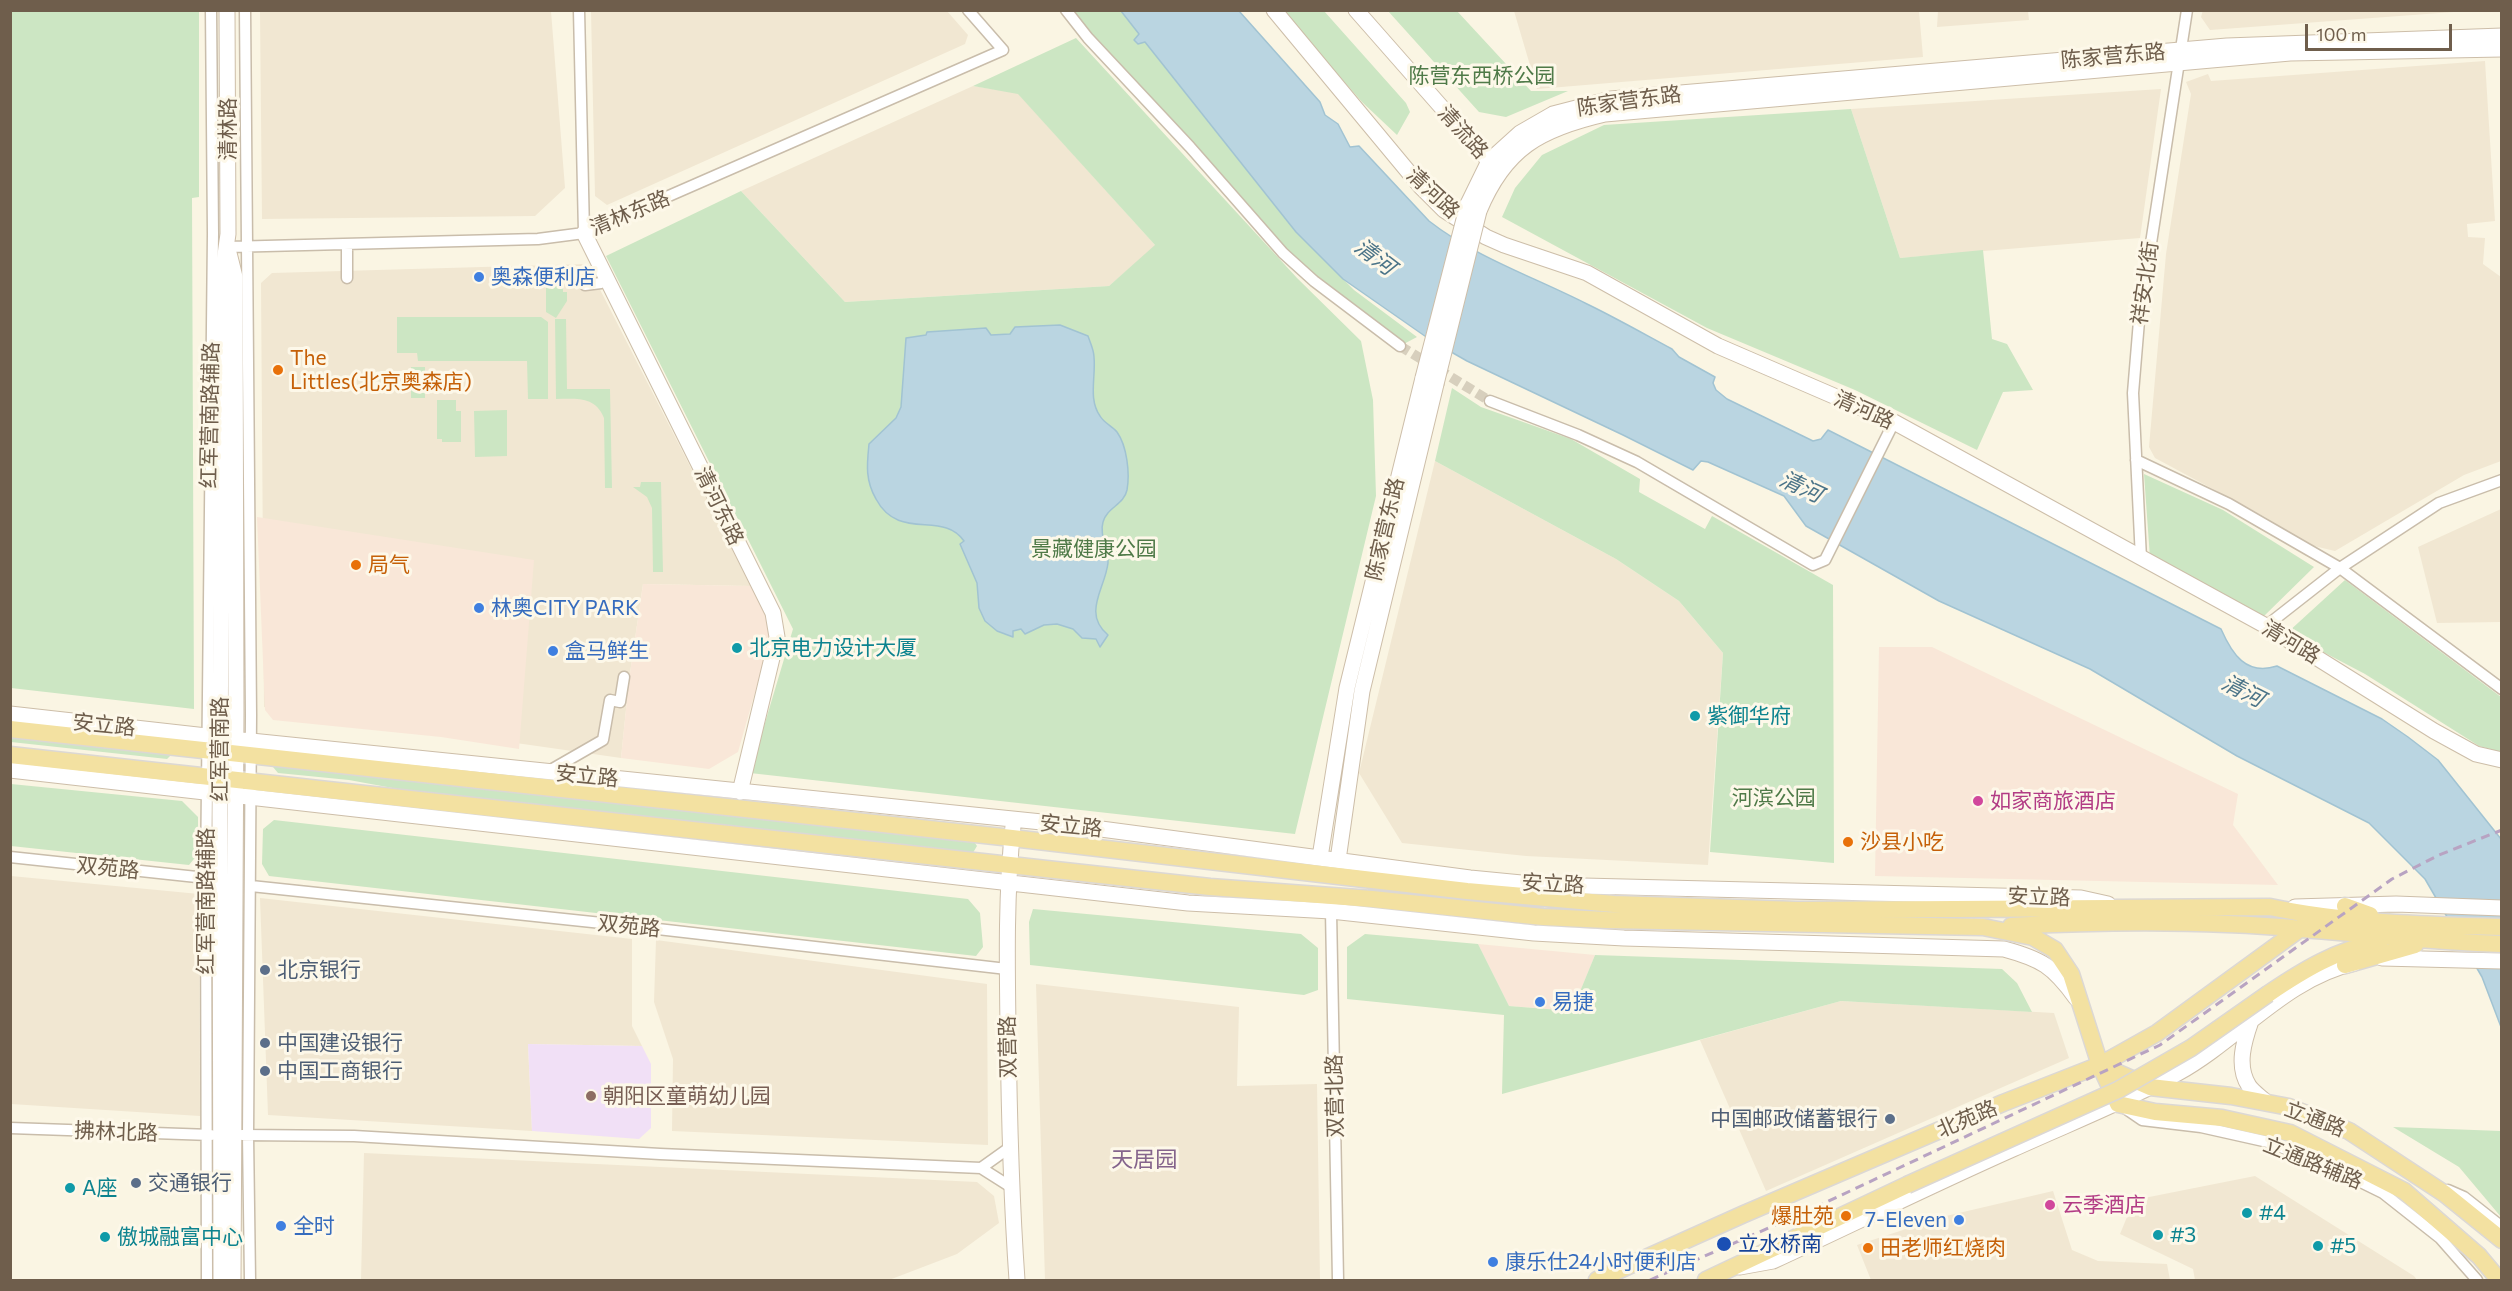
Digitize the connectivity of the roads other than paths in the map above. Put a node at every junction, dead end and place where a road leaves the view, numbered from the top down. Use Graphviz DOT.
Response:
graph roads {
  1 [pos="211,10"];
  2 [pos="227,10"];
  3 [pos="245,10"];
  4 [pos="579,10"];
  5 [pos="968,10"];
  6 [pos="1066,10"];
  7 [pos="1274,10"];
  8 [pos="1356,10"];
  9 [pos="2187,10"];
  10 [pos="2502,36"];
  11 [pos="2502,49"];
  12 [pos="2180,56"];
  13 [pos="1495,167"];
  14 [pos="584,233"];
  15 [pos="346,244"];
  16 [pos="227,247"];
  17 [pos="248,247"];
  18 [pos="347,278"];
  19 [pos="601,282"];
  20 [pos="585,285"];
  21 [pos="1400,346"];
  22 [pos="1430,381"];
  23 [pos="1490,400"];
  24 [pos="1894,422"];
  25 [pos="2136,460"];
  26 [pos="2502,480"];
  27 [pos="236,559"];
  28 [pos="2141,559"];
  29 [pos="2340,568"];
  30 [pos="236,593"];
  31 [pos="2266,626"];
  32 [pos="624,677"];
  33 [pos="2502,689"];
  34 [pos="10,714"];
  35 [pos="10,729"];
  36 [pos="228,746"];
  37 [pos="10,755"];
  38 [pos="2502,760"];
  39 [pos="10,770"];
  40 [pos="548,772"];
  41 [pos="228,786"];
  42 [pos="740,792"];
  43 [pos="1014,817"];
  44 [pos="1012,838"];
  45 [pos="10,857"];
  46 [pos="1320,857"];
  47 [pos="1338,860"];
  48 [pos="1009,875"];
  49 [pos="206,878"];
  50 [pos="251,886"];
  51 [pos="2345,906"];
  52 [pos="2270,907"];
  53 [pos="2132,908"];
  54 [pos="2502,908"];
  55 [pos="1331,911"];
  56 [pos="2307,922"];
  57 [pos="1983,927"];
  58 [pos="2502,927"];
  59 [pos="2392,930"];
  60 [pos="2431,942"];
  61 [pos="2502,944"];
  62 [pos="2502,961"];
  63 [pos="2345,965"];
  64 [pos="1007,969"];
  65 [pos="2078,1001"];
  66 [pos="2251,1021"];
  67 [pos="2100,1065"];
  68 [pos="2150,1087"];
  69 [pos="2266,1102"];
  70 [pos="2118,1104"];
  71 [pos="10,1128"];
  72 [pos="227,1135"];
  73 [pos="1009,1148"];
  74 [pos="981,1168"];
  75 [pos="2424,1179"];
  76 [pos="1011,1187"];
  77 [pos="2502,1227"];
  78 [pos="2502,1240"];
  79 [pos="2479,1256"];
  80 [pos="1737,1267"];
  81 [pos="207,1281"];
  82 [pos="221,1281"];
  83 [pos="233,1281"];
  84 [pos="250,1281"];
  85 [pos="1017,1281"];
  86 [pos="1338,1281"];
  87 [pos="1597,1281"];
  88 [pos="1706,1281"];
  89 [pos="2477,1281"];
  90 [pos="2483,1281"];
  91 [pos="2499,1281"];
  1 -- 36 [label="street, 红军营南路辅路"];
  2 -- 16 [label="street, 清林路"];
  3 -- 17 [label="street, 红军营南路辅路"];
  4 -- 14 [label="street"];
  5 -- 14 [label="street, 清林东路"];
  6 -- 21 [label="street"];
  7 -- 24 [label="street, 清河路"];
  8 -- 13 [label="street, 清流路"];
  9 -- 12 [label="street, 祥安北街"];
  10 -- 12 [label="street, 陈家营东路"];
  11 -- 12 [label="street, 陈家营东路"];
  12 -- 13 [label="street, 陈家营东路"];
  12 -- 25 [label="street, 祥安北街"];
  13 -- 22 [label="street, 陈家营东路, bridge"];
  14 -- 15 [label="street, 清林东路"];
  14 -- 42 [label="street, 清河东路"];
  15 -- 17 [label="street, 清林东路"];
  15 -- 18 [label="street"];
  16 -- 17 [label="street, 清林东路"];
  16 -- 27 [label="street, 红军营南路"];
  16 -- 36 [label="street, 红军营南路"];
  17 -- 36 [label="street, 红军营南路辅路"];
  19 -- 20 [label="street"];
  22 -- 46 [label="street, 陈家营东路"];
  22 -- 47 [label="street, 陈家营东路"];
  23 -- 24 [label="street"];
  24 -- 28 [label="street, 清河路"];
  25 -- 28 [label="street, 祥安北街"];
  25 -- 29 [label="street"];
  26 -- 29 [label="street"];
  27 -- 30 [label="street, 红军营南路"];
  27 -- 36 [label="street, 红军营南路"];
  28 -- 31 [label="street, 清河路"];
  29 -- 31 [label="street"];
  29 -- 33 [label="street"];
  31 -- 38 [label="street, 清河路"];
  32 -- 40 [label="street"];
  34 -- 36 [label="street, 安立路"];
  35 -- 36 [label="main road, 安立路"];
  36 -- 40 [label="street, 安立路"];
  36 -- 41 [label="street, 红军营南路"];
  36 -- 41 [label="street, 红军营南路辅路"];
  36 -- 44 [label="main road, 安立路"];
  37 -- 41 [label="main road, 安立路"];
  39 -- 41 [label="street, 安立路"];
  40 -- 42 [label="street, 安立路"];
  41 -- 48 [label="main road, 安立路"];
  41 -- 49 [label="street, 红军营南路辅路"];
  41 -- 50 [label="street, 红军营南路辅路"];
  41 -- 72 [label="street, 红军营南路"];
  42 -- 43 [label="street, 安立路"];
  43 -- 44 [label="street, 双营路"];
  43 -- 46 [label="street, 安立路"];
  44 -- 48 [label="street, 双营路"];
  44 -- 53 [label="main road, 安立路"];
  45 -- 49 [label="street, 双苑路"];
  46 -- 47 [label="street, 安立路"];
  47 -- 53 [label="street, 安立路"];
  48 -- 55 [label="street, 安立路"];
  48 -- 57 [label="main road, 安立路"];
  48 -- 64 [label="street, 双营路"];
  49 -- 72 [label="street, 红军营南路辅路"];
  50 -- 64 [label="street, 双苑路"];
  50 -- 72 [label="street, 红军营南路辅路"];
  51 -- 52 [label="street, 安立路"];
  51 -- 54 [label="street, 安立路"];
  51 -- 59 [label="main road"];
  52 -- 53 [label="main road, 安立路"];
  52 -- 56 [label="main road, 安立路"];
  55 -- 65 [label="street, 安立路"];
  55 -- 86 [label="street, 双营北路"];
  56 -- 57 [label="main road, 安立路"];
  56 -- 59 [label="main road, 安立路"];
  56 -- 67 [label="main road, 北苑路"];
  57 -- 65 [label="main road, 安立路"];
  58 -- 59 [label="main road, 安立路"];
  59 -- 60 [label="main road, 安立路"];
  59 -- 80 [label="main road, 北苑路, bridge"];
  60 -- 61 [label="main road"];
  60 -- 63 [label="main road"];
  62 -- 63 [label="street, 北苑路"];
  63 -- 66 [label="street, 北苑路"];
  64 -- 73 [label="street, 双营路"];
  65 -- 67 [label="main road, 安立路"];
  66 -- 68 [label="street, 北苑路"];
  66 -- 69 [label="street"];
  67 -- 68 [label="main road, 立通路"];
  67 -- 70 [label="main road, 安立路"];
  67 -- 87 [label="main road, 北苑路"];
  68 -- 69 [label="main road, 立通路"];
  68 -- 70 [label="street, 北苑路"];
  69 -- 75 [label="main road, 立通路"];
  70 -- 79 [label="main road, 立通路"];
  70 -- 80 [label="street, 北苑路"];
  70 -- 89 [label="street, 立通路辅路"];
  71 -- 72 [label="street, 拂林北路"];
  72 -- 74 [label="street, 拂林北路"];
  72 -- 81 [label="street, 红军营南路辅路"];
  72 -- 82 [label="street, 红军营南路"];
  72 -- 83 [label="street, 红军营南路"];
  72 -- 84 [label="street, 红军营南路辅路"];
  73 -- 74 [label="street"];
  73 -- 76 [label="street, 双营路"];
  74 -- 76 [label="street"];
  75 -- 77 [label="street"];
  75 -- 78 [label="main road, 立通路"];
  76 -- 85 [label="street, 双营路"];
  79 -- 90 [label="main road"];
  79 -- 91 [label="main road, 立通路"];
  80 -- 88 [label="main road, 北苑路"];
}
